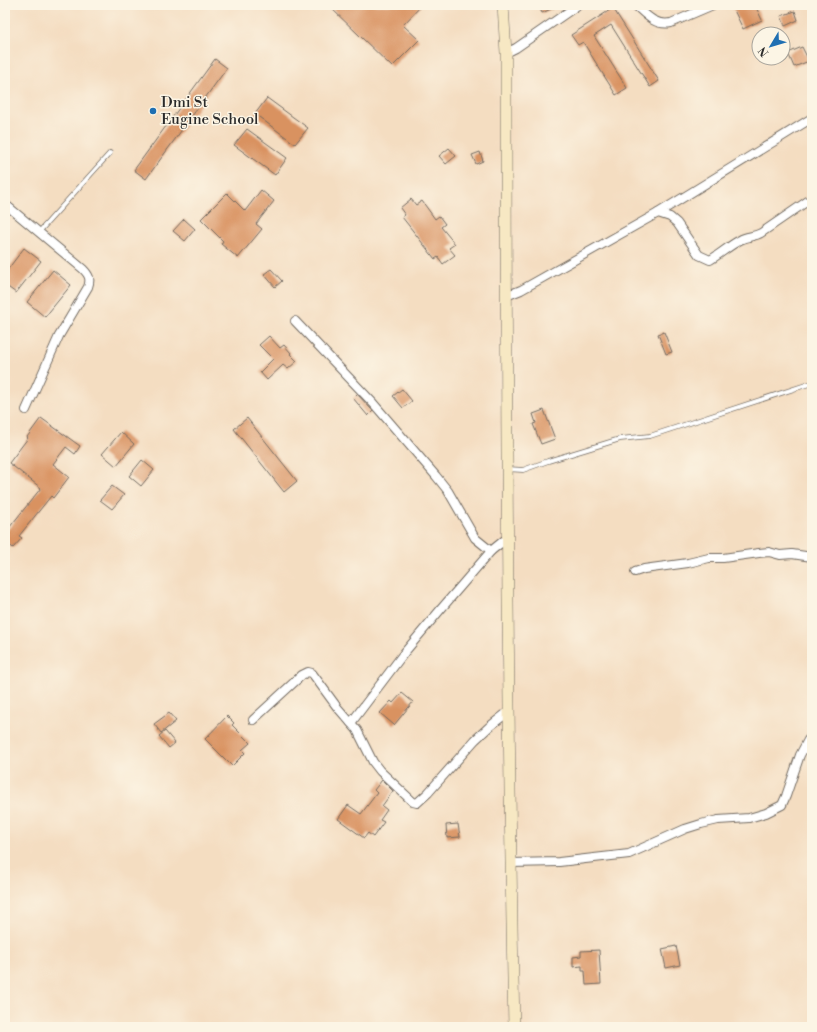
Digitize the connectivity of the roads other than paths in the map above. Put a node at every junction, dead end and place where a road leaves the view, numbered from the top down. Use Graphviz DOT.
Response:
graph roads {
  1 [pos="503,5"];
  2 [pos="578,5"];
  3 [pos="635,5"];
  4 [pos="713,5"];
  5 [pos="506,53"];
  6 [pos="812,118"];
  7 [pos="110,153"];
  8 [pos="812,198"];
  9 [pos="5,204"];
  10 [pos="658,213"];
  11 [pos="39,232"];
  12 [pos="506,296"];
  13 [pos="295,321"];
  14 [pos="812,383"];
  15 [pos="26,410"];
  16 [pos="507,469"];
  17 [pos="507,538"];
  18 [pos="491,551"];
  19 [pos="812,557"];
  20 [pos="636,572"];
  21 [pos="508,712"];
  22 [pos="253,720"];
  23 [pos="351,723"];
  24 [pos="812,736"];
  25 [pos="510,863"];
  26 [pos="514,1027"];
  1 -- 5 [label="street"];
  2 -- 5 [label="street"];
  3 -- 4 [label="street"];
  5 -- 12 [label="street"];
  6 -- 10 [label="street"];
  7 -- 11 [label="lane"];
  8 -- 10 [label="street"];
  9 -- 11 [label="street"];
  10 -- 12 [label="street"];
  11 -- 15 [label="street"];
  12 -- 16 [label="street"];
  13 -- 18 [label="street"];
  14 -- 16 [label="lane"];
  16 -- 17 [label="street"];
  17 -- 18 [label="street"];
  17 -- 21 [label="street"];
  18 -- 23 [label="street"];
  19 -- 20 [label="street"];
  21 -- 23 [label="street"];
  21 -- 25 [label="street"];
  22 -- 23 [label="street"];
  24 -- 25 [label="street"];
  25 -- 26 [label="street"];
}
